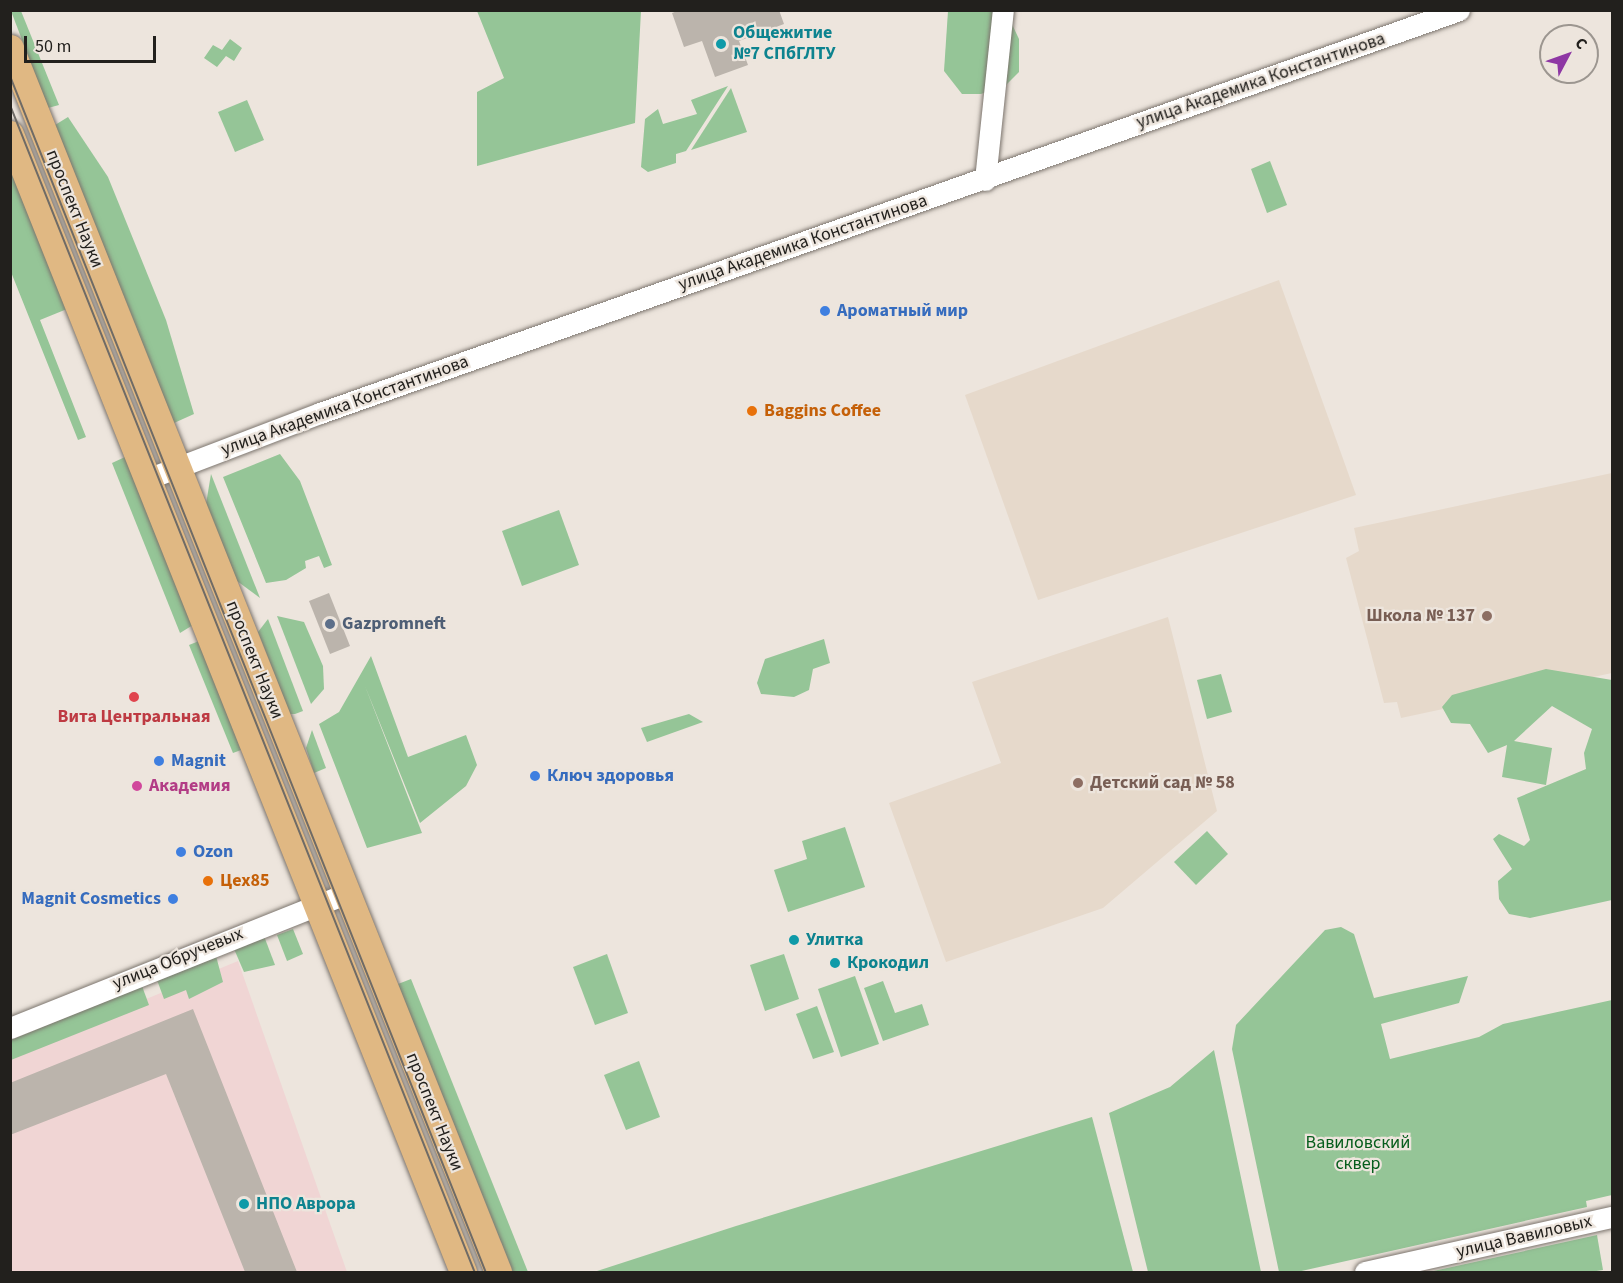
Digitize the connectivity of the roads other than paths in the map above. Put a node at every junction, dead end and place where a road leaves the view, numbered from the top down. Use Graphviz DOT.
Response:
graph roads {
  1 [pos="1003,10"];
  2 [pos="1459,10"];
  3 [pos="10,48"];
  4 [pos="10,134"];
  5 [pos="985,180"];
  6 [pos="177,468"];
  7 [pos="147,479"];
  8 [pos="347,893"];
  9 [pos="316,904"];
  10 [pos="10,1028"];
  11 [pos="1612,1217"];
  12 [pos="463,1272"];
  13 [pos="498,1272"];
  14 [pos="1365,1272"];
  1 -- 5 [label="street"];
  2 -- 5 [label="street, улица Академика Константинова"];
  3 -- 6 [label="main road, проспект Науки"];
  4 -- 7 [label="main road, проспект Науки"];
  5 -- 6 [label="street, улица Академика Константинова"];
  6 -- 7 [label="street, улица Академика Константинова"];
  6 -- 8 [label="main road, проспект Науки"];
  7 -- 9 [label="main road, проспект Науки"];
  8 -- 9 [label="street, улица Обручевых"];
  8 -- 13 [label="main road, проспект Науки"];
  9 -- 10 [label="street, улица Обручевых"];
  9 -- 12 [label="main road, проспект Науки"];
  11 -- 14 [label="street, улица Вавиловых"];
}
